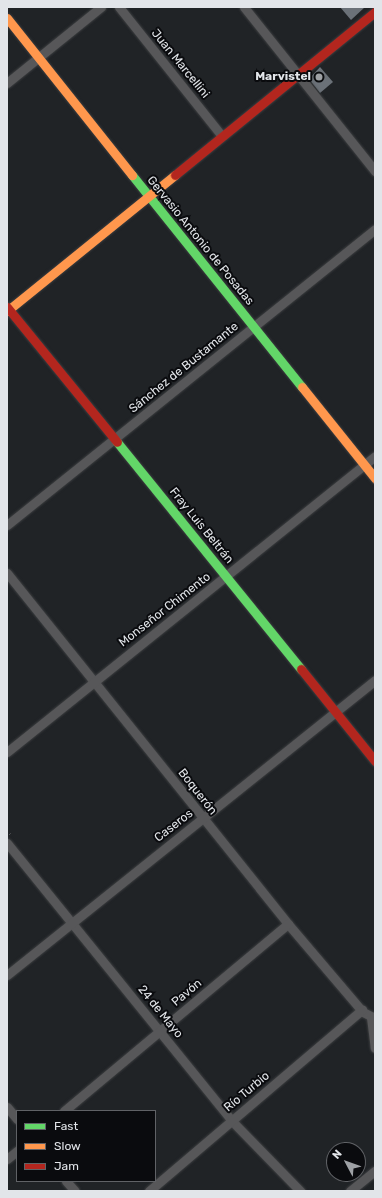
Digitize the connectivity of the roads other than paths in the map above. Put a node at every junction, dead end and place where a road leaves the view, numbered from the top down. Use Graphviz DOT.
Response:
graph roads {
  1 [pos="101,7"];
  2 [pos="119,7"];
  3 [pos="244,7"];
  4 [pos="375,12"];
  5 [pos="7,18"];
  6 [pos="39,58"];
  7 [pos="299,75"];
  8 [pos="7,83"];
  9 [pos="222,136"];
  10 [pos="375,171"];
  11 [pos="149,195"];
  12 [pos="375,229"];
  13 [pos="8,309"];
  14 [pos="254,327"];
  15 [pos="115,438"];
  16 [pos="375,456"];
  17 [pos="364,465"];
  18 [pos="375,478"];
  19 [pos="7,525"];
  20 [pos="7,573"];
  21 [pos="226,576"];
  22 [pos="375,680"];
  23 [pos="94,681"];
  24 [pos="335,712"];
  25 [pos="7,752"];
  26 [pos="375,761"];
  27 [pos="203,818"];
  28 [pos="7,843"];
  29 [pos="71,923"];
  30 [pos="288,924"];
  31 [pos="7,975"];
  32 [pos="362,1010"];
  33 [pos="373,1018"];
  34 [pos="161,1031"];
  35 [pos="375,1048"];
  36 [pos="7,1107"];
  37 [pos="65,1110"];
  38 [pos="16,1118"];
  39 [pos="232,1121"];
  40 [pos="16,1152"];
  41 [pos="7,1159"];
  42 [pos="374,1172"];
  43 [pos="67,1182"];
  44 [pos="155,1189"];
  45 [pos="74,1191"];
  46 [pos="300,1191"];
  47 [pos="350,1191"];
  1 -- 6 [label="street"];
  2 -- 9 [label="street, Juan Marcellini"];
  3 -- 7 [label="street"];
  4 -- 7 [label="street"];
  5 -- 6 [label="street, Gervasio Antonio de Posadas"];
  6 -- 8 [label="street"];
  6 -- 11 [label="street, Gervasio Antonio de Posadas"];
  7 -- 9 [label="street"];
  7 -- 10 [label="street"];
  9 -- 11 [label="street"];
  11 -- 13 [label="street"];
  11 -- 14 [label="street, Gervasio Antonio de Posadas"];
  12 -- 14 [label="street, Sánchez de Bustamante"];
  13 -- 15 [label="street, Fray Luis Beltrán"];
  14 -- 15 [label="street, Sánchez de Bustamante"];
  14 -- 17 [label="street, Gervasio Antonio de Posadas"];
  15 -- 19 [label="street, Sánchez de Bustamante"];
  15 -- 21 [label="street, Fray Luis Beltrán"];
  16 -- 17 [label="street, Monseñor Chimento"];
  17 -- 18 [label="street, Gervasio Antonio de Posadas"];
  17 -- 21 [label="street, Monseñor Chimento"];
  20 -- 23 [label="street, Boquerón"];
  21 -- 23 [label="street, Monseñor Chimento"];
  21 -- 24 [label="street, Fray Luis Beltrán"];
  22 -- 24 [label="street, Caseros"];
  23 -- 25 [label="street, Monseñor Chimento"];
  23 -- 27 [label="street, Boquerón"];
  24 -- 26 [label="street, Fray Luis Beltrán"];
  24 -- 27 [label="street, Caseros"];
  27 -- 29 [label="street, Caseros"];
  27 -- 30 [label="street, Boquerón"];
  28 -- 29 [label="street, 24 de Mayo"];
  29 -- 31 [label="street, Caseros"];
  29 -- 34 [label="street, 24 de Mayo"];
  30 -- 32 [label="street, Boquerón"];
  30 -- 34 [label="street, Pavón"];
  32 -- 33 [label="street, Boquerón"];
  32 -- 39 [label="street, Río Turbio"];
  33 -- 35 [label="street"];
  34 -- 37 [label="street, Pavón"];
  34 -- 39 [label="street, 24 de Mayo"];
  36 -- 38 [label="street"];
  39 -- 44 [label="street, Río Turbio"];
  39 -- 46 [label="street, 24 de Mayo"];
  40 -- 41 [label="street"];
  42 -- 47 [label="street"];
  43 -- 45 [label="street"];
}
